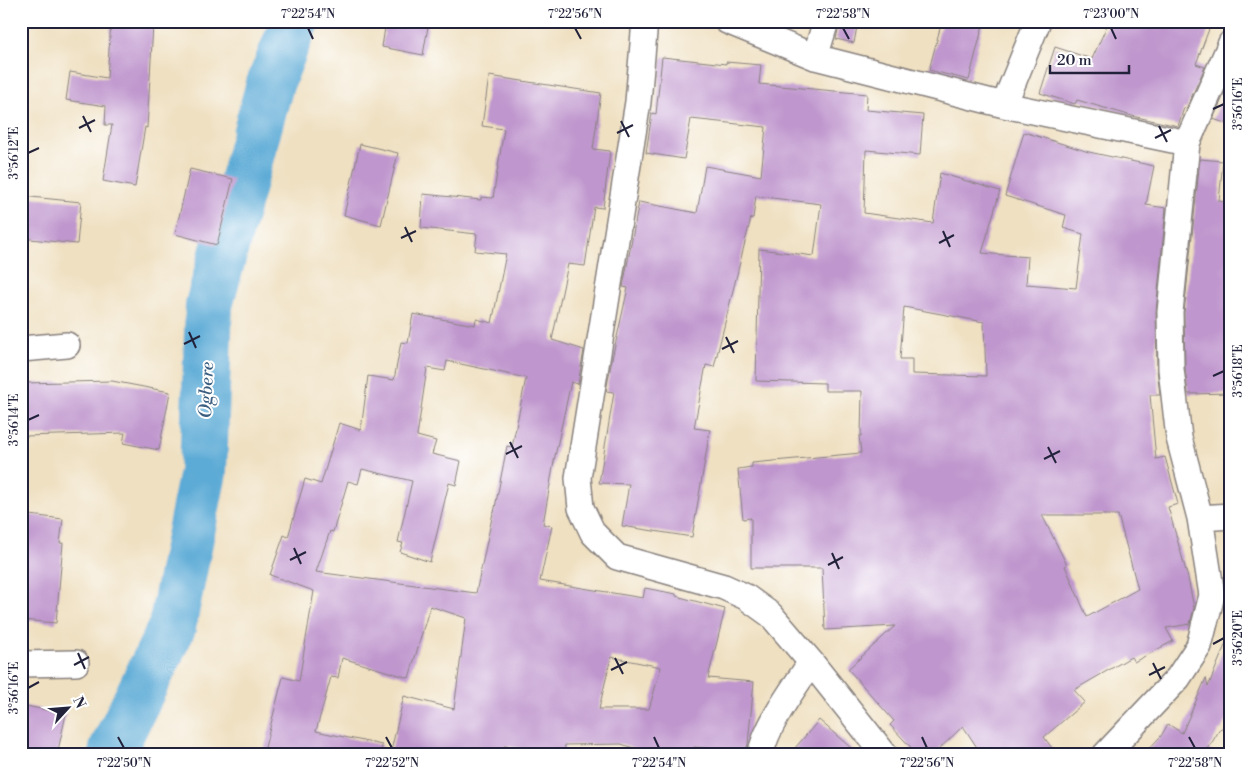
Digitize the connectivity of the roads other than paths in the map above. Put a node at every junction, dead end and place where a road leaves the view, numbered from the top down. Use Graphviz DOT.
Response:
graph roads {
  1 [pos="645,21"];
  2 [pos="727,21"];
  3 [pos="826,21"];
  4 [pos="1038,21"];
  5 [pos="1231,42"];
  6 [pos="815,57"];
  7 [pos="1004,105"];
  8 [pos="1187,144"];
  9 [pos="66,345"];
  10 [pos="21,349"];
  11 [pos="1231,516"];
  12 [pos="1200,518"];
  13 [pos="811,662"];
  14 [pos="76,663"];
  15 [pos="21,664"];
  16 [pos="760,755"];
  17 [pos="884,755"];
  18 [pos="1105,755"];
  1 -- 13 [label="street"];
  2 -- 6 [label="street"];
  3 -- 6 [label="street"];
  4 -- 7 [label="street"];
  5 -- 8 [label="street"];
  6 -- 7 [label="street"];
  7 -- 8 [label="street"];
  8 -- 12 [label="street"];
  9 -- 10 [label="street"];
  11 -- 12 [label="street"];
  12 -- 18 [label="street"];
  13 -- 16 [label="street"];
  13 -- 17 [label="street"];
  14 -- 15 [label="street"];
}
